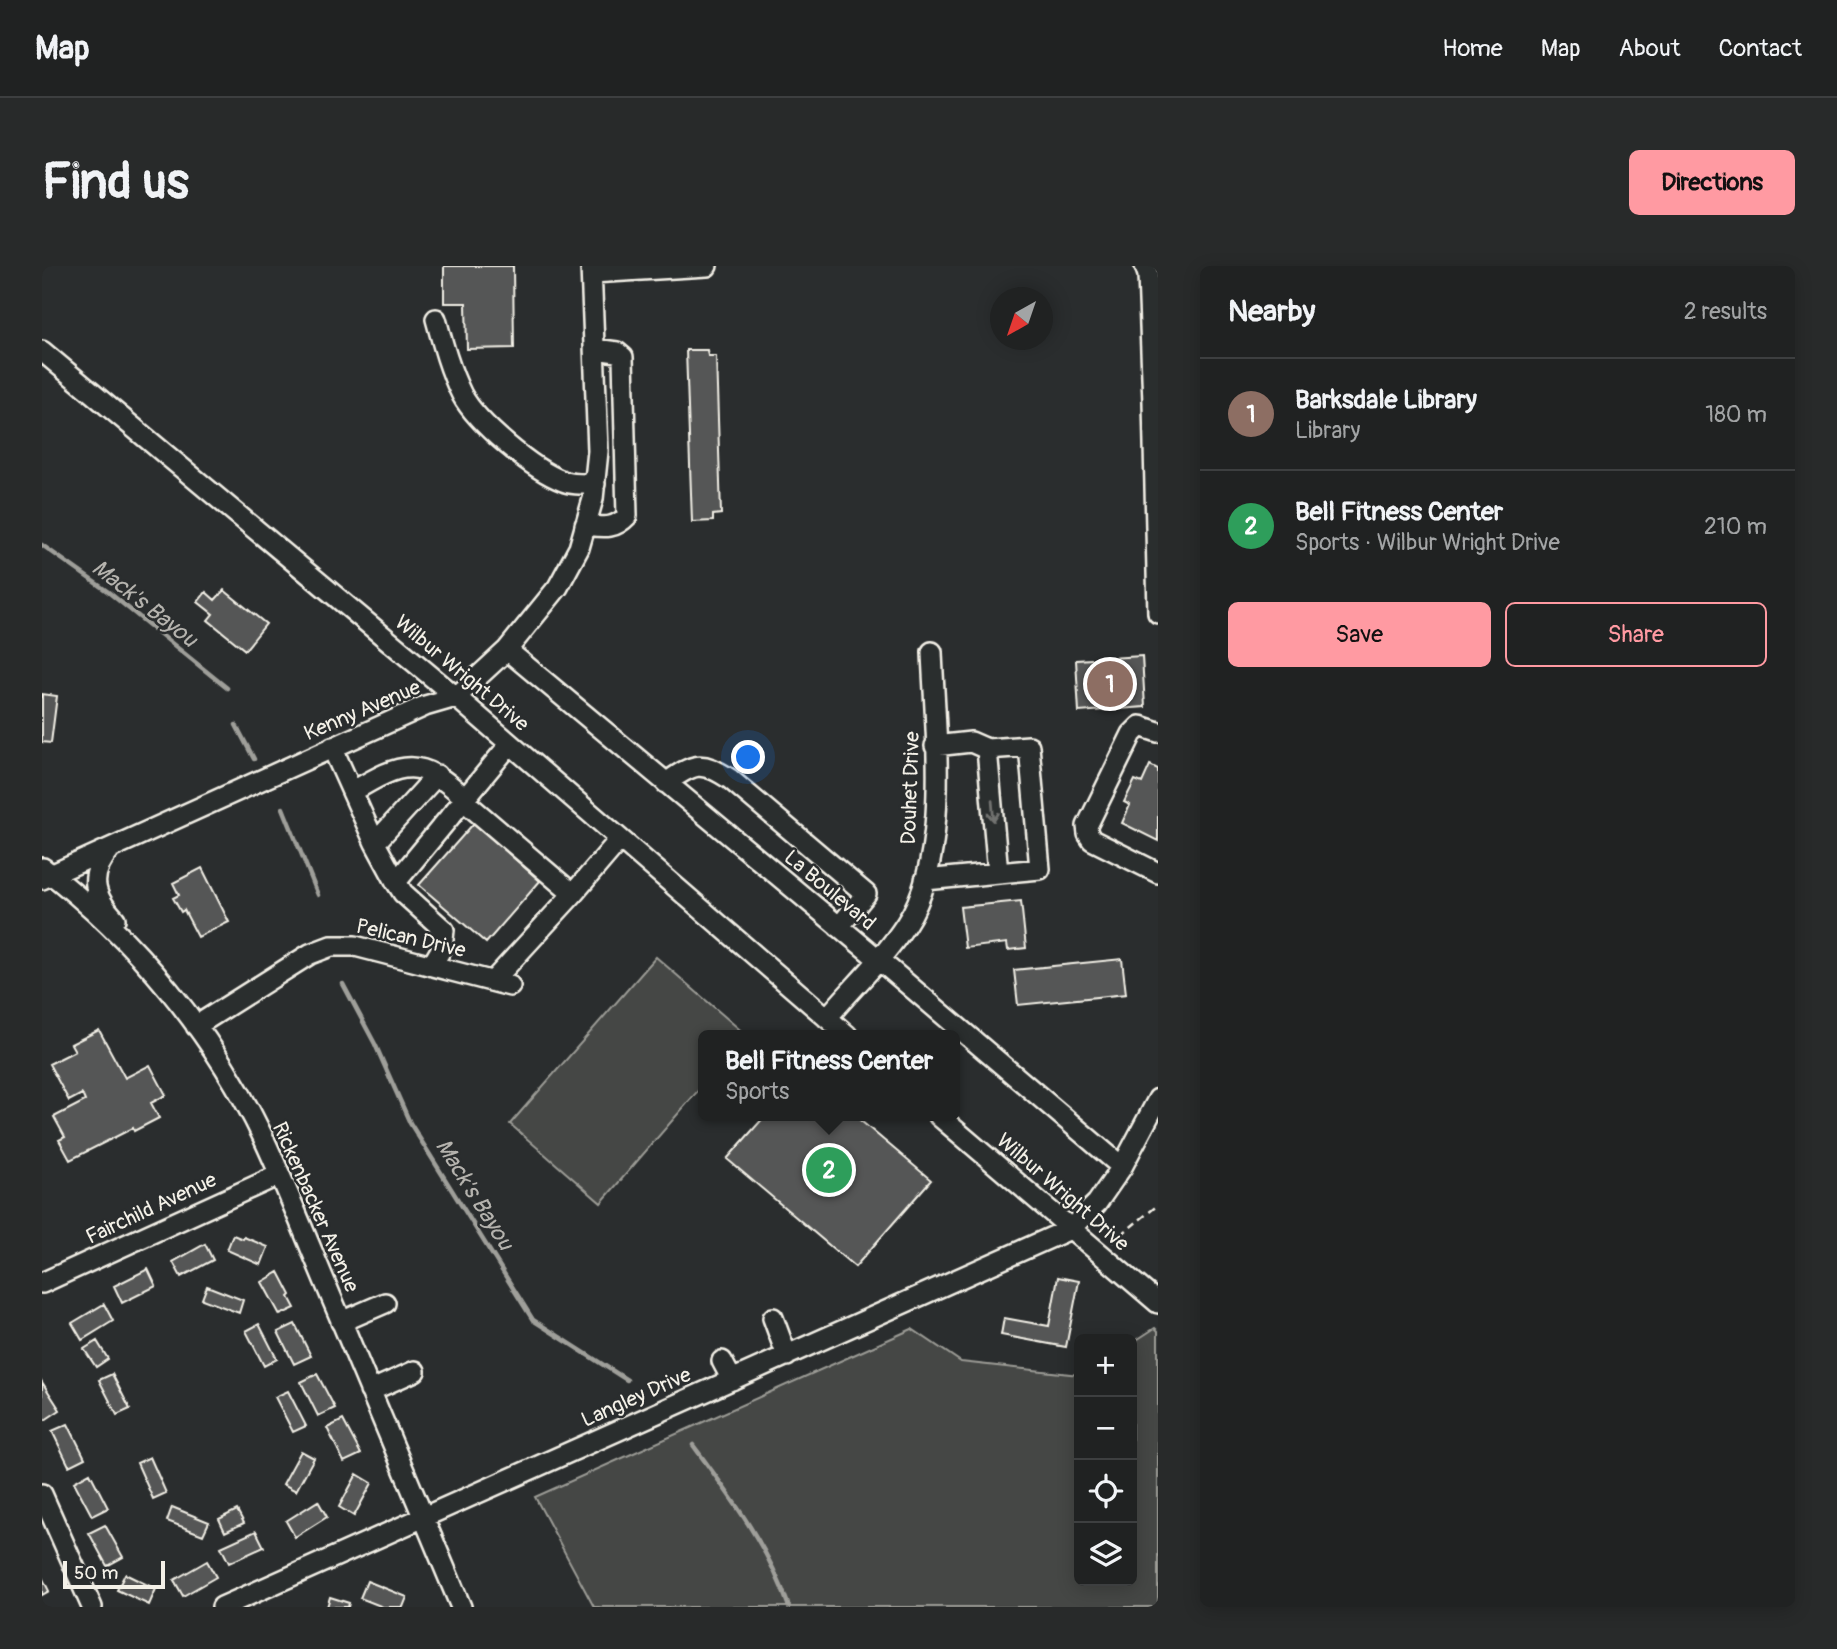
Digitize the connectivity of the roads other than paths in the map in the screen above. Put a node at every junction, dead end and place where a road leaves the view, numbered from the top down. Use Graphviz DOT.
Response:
graph roads {
  1 [pos="707,266"];
  2 [pos="1144,266"];
  3 [pos="592,269"];
  4 [pos="436,319"];
  5 [pos="594,349"];
  6 [pos="42,351"];
  7 [pos="1156,404"];
  8 [pos="1156,452"];
  9 [pos="595,484"];
  10 [pos="585,525"];
  11 [pos="1158,613"];
  12 [pos="507,650"];
  13 [pos="932,652"];
  14 [pos="456,697"];
  15 [pos="1158,732"];
  16 [pos="510,744"];
  17 [pos="935,746"];
  18 [pos="332,747"];
  19 [pos="988,749"];
  20 [pos="438,775"];
  21 [pos="666,783"];
  22 [pos="352,792"];
  23 [pos="465,800"];
  24 [pos="620,839"];
  25 [pos="375,843"];
  26 [pos="111,848"];
  27 [pos="998,873"];
  28 [pos="1158,873"];
  29 [pos="45,874"];
  30 [pos="925,880"];
  31 [pos="396,882"];
  32 [pos="573,894"];
  33 [pos="839,927"];
  34 [pos="135,952"];
  35 [pos="878,959"];
  36 [pos="432,965"];
  37 [pos="827,1018"];
  38 [pos="196,1026"];
  39 [pos="841,1030"];
  40 [pos="1158,1099"];
  41 [pos="945,1121"];
  42 [pos="1122,1167"];
  43 [pos="279,1175"];
  44 [pos="1070,1229"];
  45 [pos="42,1283"];
  46 [pos="385,1303"];
  47 [pos="1158,1303"];
  48 [pos="773,1318"];
  49 [pos="341,1322"];
  50 [pos="787,1356"];
  51 [pos="722,1360"];
  52 [pos="415,1371"];
  53 [pos="732,1380"];
  54 [pos="370,1391"];
  55 [pos="42,1494"];
  56 [pos="423,1517"];
  57 [pos="267,1598"];
  58 [pos="92,1607"];
  59 [pos="222,1607"];
  60 [pos="461,1607"];
  1 -- 3 [label="street"];
  2 -- 7 [label="street"];
  3 -- 5 [label="street, Kenny Avenue"];
  4 -- 9 [label="street"];
  5 -- 9 [label="street, Kenny Avenue"];
  5 -- 10 [label="street"];
  6 -- 14 [label="street, Wilbur Wright Drive"];
  7 -- 8 [label="street"];
  8 -- 11 [label="street"];
  9 -- 10 [label="street, Kenny Avenue"];
  10 -- 12 [label="street, Kenny Avenue"];
  12 -- 14 [label="street, Kenny Avenue"];
  12 -- 21 [label="street, La Boulevard"];
  13 -- 17 [label="street, Douhet Drive"];
  14 -- 16 [label="street, Wilbur Wright Drive"];
  14 -- 18 [label="street, Kenny Avenue"];
  15 -- 28 [label="street"];
  16 -- 23 [label="street"];
  16 -- 24 [label="street, Wilbur Wright Drive"];
  17 -- 19 [label="street"];
  17 -- 30 [label="street, Douhet Drive"];
  18 -- 22 [label="street"];
  18 -- 26 [label="street, Kenny Avenue"];
  19 -- 27 [label="street, one-way"];
  19 -- 27 [label="street"];
  20 -- 22 [label="street"];
  20 -- 23 [label="street"];
  20 -- 25 [label="street"];
  21 -- 33 [label="street, La Boulevard"];
  21 -- 33 [label="street"];
  22 -- 25 [label="street"];
  23 -- 31 [label="street"];
  23 -- 32 [label="street"];
  24 -- 32 [label="street"];
  24 -- 37 [label="street, Wilbur Wright Drive"];
  25 -- 31 [label="street"];
  26 -- 29 [label="street, Kenny Avenue"];
  26 -- 34 [label="street"];
  27 -- 30 [label="street"];
  29 -- 34 [label="street, Rickenbacker Avenue"];
  30 -- 35 [label="street, Douhet Drive"];
  31 -- 36 [label="street"];
  32 -- 36 [label="street, Pelican Drive"];
  33 -- 35 [label="street, La Boulevard"];
  34 -- 38 [label="street, Rickenbacker Avenue"];
  35 -- 37 [label="street, Douhet Drive"];
  35 -- 42 [label="street, La Boulevard"];
  36 -- 38 [label="street, Pelican Drive"];
  37 -- 39 [label="street, Wilbur Wright Drive"];
  38 -- 43 [label="street, Rickenbacker Avenue"];
  40 -- 42 [label="street, Langley Drive"];
  41 -- 44 [label="street, Wilbur Wright Drive"];
  42 -- 44 [label="street, Langley Drive"];
  43 -- 45 [label="street, Fairchild Avenue"];
  43 -- 49 [label="street, Rickenbacker Avenue"];
  44 -- 47 [label="street, Wilbur Wright Drive"];
  44 -- 50 [label="street, Langley Drive"];
  46 -- 49 [label="street"];
  48 -- 50 [label="street"];
  49 -- 54 [label="street, Rickenbacker Avenue"];
  50 -- 53 [label="street, Langley Drive"];
  51 -- 53 [label="street"];
  52 -- 54 [label="street"];
  53 -- 56 [label="street, Langley Drive"];
  54 -- 56 [label="street, Rickenbacker Avenue"];
  55 -- 58 [label="street"];
  56 -- 57 [label="street, Langley Drive"];
  56 -- 60 [label="street, Rickenbacker Avenue"];
  57 -- 59 [label="street, Langley Drive"];
}
